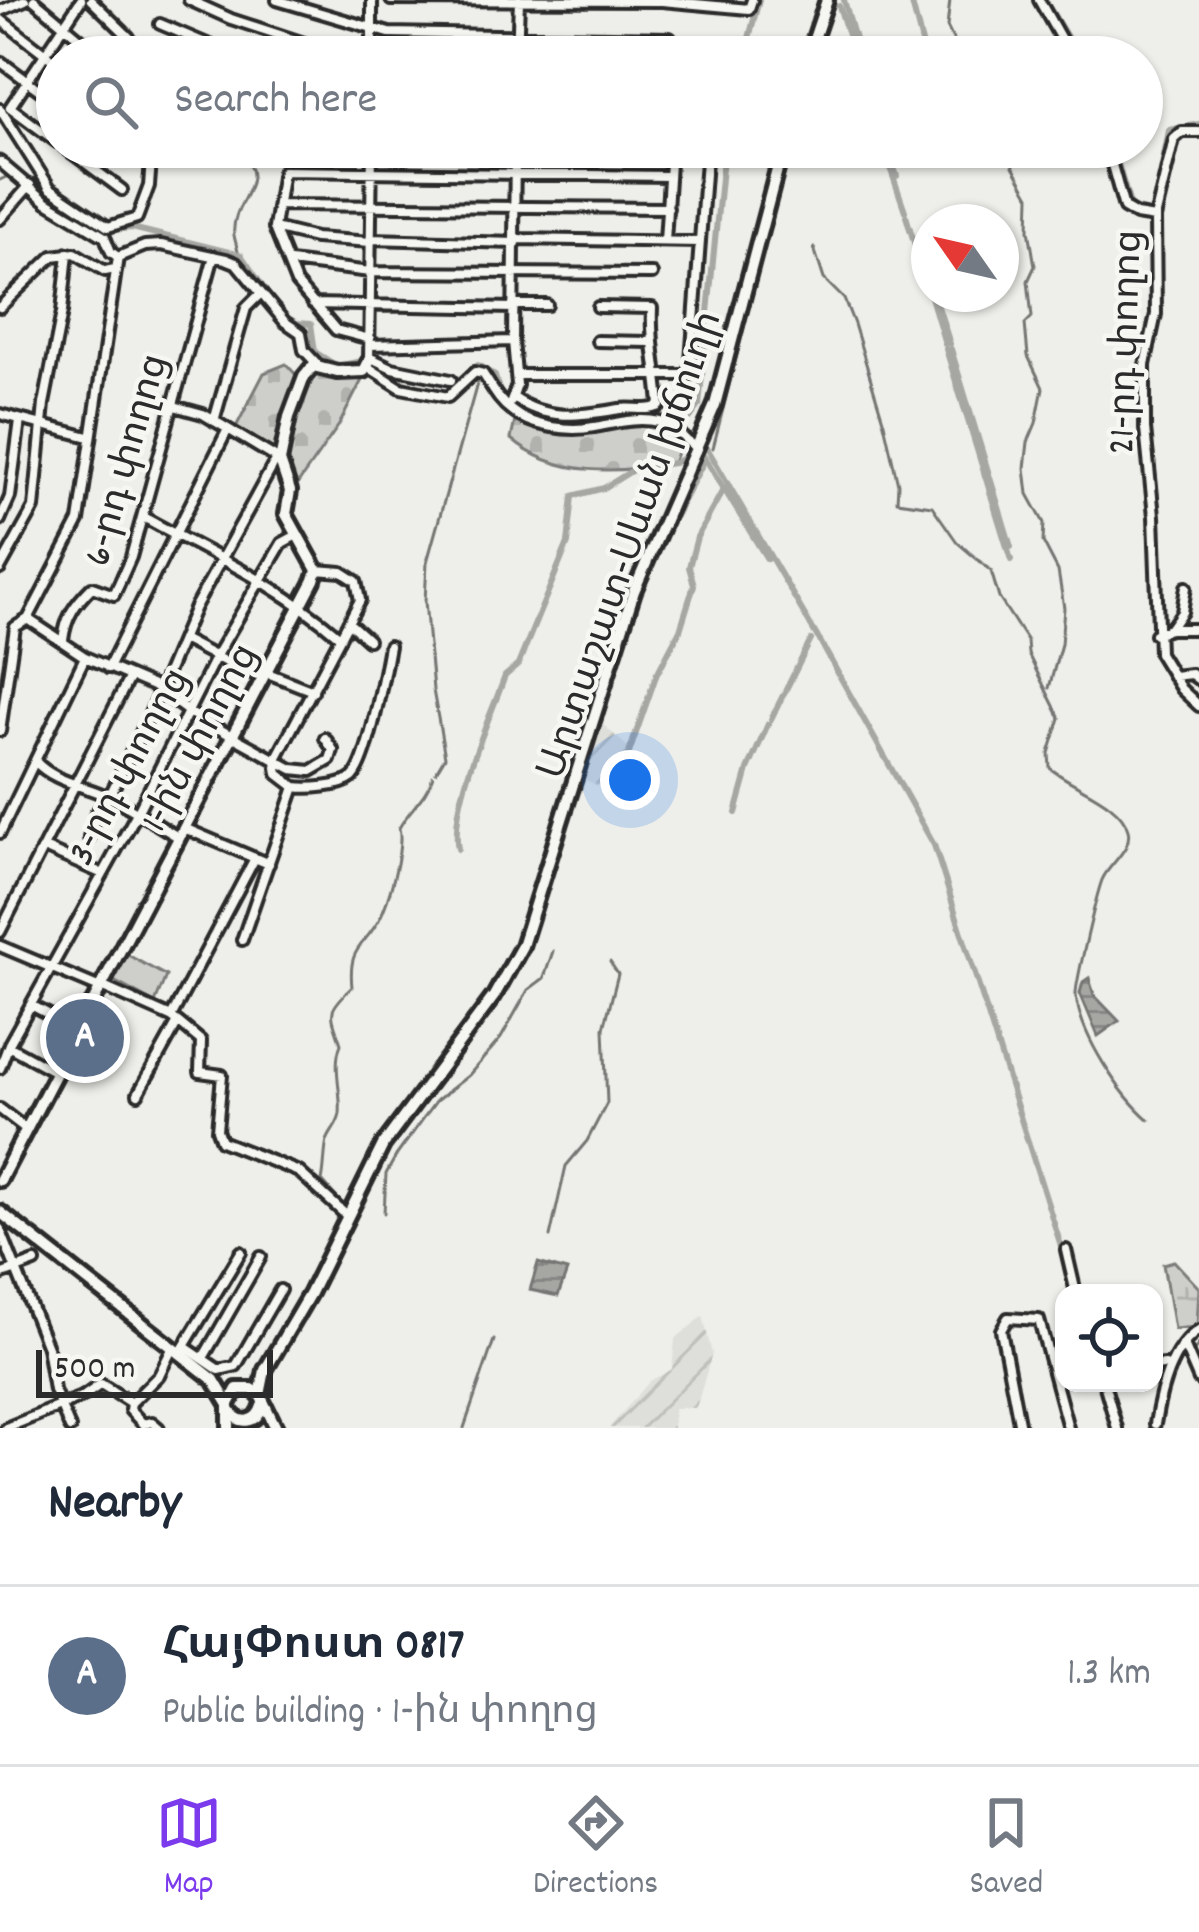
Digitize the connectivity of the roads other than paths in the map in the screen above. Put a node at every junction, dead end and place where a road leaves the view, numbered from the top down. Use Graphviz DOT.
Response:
graph roads {
  1 [pos="29,0"];
  2 [pos="81,0"];
  3 [pos="91,0"];
  4 [pos="189,0"];
  5 [pos="277,0"];
  6 [pos="372,0"];
  7 [pos="391,0"];
  8 [pos="826,0"];
  9 [pos="1039,0"];
  10 [pos="519,1"];
  11 [pos="662,1"];
  12 [pos="698,2"];
  13 [pos="711,2"];
  14 [pos="750,4"];
  15 [pos="0,15"];
  16 [pos="160,24"];
  17 [pos="63,25"];
  18 [pos="372,31"];
  19 [pos="518,35"];
  20 [pos="57,36"];
  21 [pos="76,36"];
  22 [pos="128,36"];
  23 [pos="188,36"];
  24 [pos="283,36"];
  25 [pos="372,36"];
  26 [pos="569,36"];
  27 [pos="815,36"];
  28 [pos="1060,36"];
  29 [pos="36,46"];
  30 [pos="0,61"];
  31 [pos="36,69"];
  32 [pos="28,81"];
  33 [pos="36,87"];
  34 [pos="5,110"];
  35 [pos="36,129"];
  36 [pos="1199,132"];
  37 [pos="0,162"];
  38 [pos="36,164"];
  39 [pos="38,168"];
  40 [pos="93,168"];
  41 [pos="150,168"];
  42 [pos="371,168"];
  43 [pos="516,168"];
  44 [pos="670,168"];
  45 [pos="705,168"];
  46 [pos="778,168"];
  47 [pos="1113,168"];
  48 [pos="371,173"];
  49 [pos="516,173"];
  50 [pos="669,176"];
  51 [pos="30,185"];
  52 [pos="122,190"];
  53 [pos="278,205"];
  54 [pos="371,206"];
  55 [pos="517,207"];
  56 [pos="668,208"];
  57 [pos="1155,218"];
  58 [pos="0,219"];
  59 [pos="274,228"];
  60 [pos="370,240"];
  61 [pos="516,241"];
  62 [pos="664,241"];
  63 [pos="700,242"];
  64 [pos="68,254"];
  65 [pos="214,256"];
  66 [pos="117,262"];
  67 [pos="288,262"];
  68 [pos="370,272"];
  69 [pos="515,274"];
  70 [pos="652,274"];
  71 [pos="260,294"];
  72 [pos="313,304"];
  73 [pos="547,304"];
  74 [pos="370,306"];
  75 [pos="514,307"];
  76 [pos="598,307"];
  77 [pos="0,308"];
  78 [pos="513,341"];
  79 [pos="597,341"];
  80 [pos="370,342"];
  81 [pos="650,342"];
  82 [pos="369,363"];
  83 [pos="318,365"];
  84 [pos="516,374"];
  85 [pos="658,375"];
  86 [pos="451,380"];
  87 [pos="510,402"];
  88 [pos="174,406"];
  89 [pos="0,414"];
  90 [pos="20,420"];
  91 [pos="214,421"];
  92 [pos="43,427"];
  93 [pos="227,431"];
  94 [pos="89,436"];
  95 [pos="698,448"];
  96 [pos="279,460"];
  97 [pos="145,518"];
  98 [pos="0,520"];
  99 [pos="175,535"];
  100 [pos="296,536"];
  101 [pos="222,562"];
  102 [pos="0,569"];
  103 [pos="317,569"];
  104 [pos="261,577"];
  105 [pos="1186,587"];
  106 [pos="300,605"];
  107 [pos="28,619"];
  108 [pos="0,620"];
  109 [pos="348,622"];
  110 [pos="15,627"];
  111 [pos="1171,629"];
  112 [pos="1199,629"];
  113 [pos="1155,634"];
  114 [pos="340,637"];
  115 [pos="182,639"];
  116 [pos="63,640"];
  117 [pos="368,640"];
  118 [pos="11,645"];
  119 [pos="389,646"];
  120 [pos="0,652"];
  121 [pos="217,654"];
  122 [pos="85,657"];
  123 [pos="108,668"];
  124 [pos="264,674"];
  125 [pos="1173,676"];
  126 [pos="129,678"];
  127 [pos="1199,680"];
  128 [pos="313,691"];
  129 [pos="160,692"];
  130 [pos="1199,706"];
  131 [pos="190,713"];
  132 [pos="0,731"];
  133 [pos="232,734"];
  134 [pos="325,738"];
  135 [pos="276,760"];
  136 [pos="34,761"];
  137 [pos="77,782"];
  138 [pos="295,787"];
  139 [pos="109,797"];
  140 [pos="136,813"];
  141 [pos="181,832"];
  142 [pos="0,833"];
  143 [pos="89,838"];
  144 [pos="44,848"];
  145 [pos="255,858"];
  146 [pos="269,864"];
  147 [pos="103,874"];
  148 [pos="0,932"];
  149 [pos="242,940"];
  150 [pos="0,946"];
  151 [pos="53,967"];
  152 [pos="100,987"];
  153 [pos="31,1005"];
  154 [pos="174,1019"];
  155 [pos="77,1030"];
  156 [pos="10,1047"];
  157 [pos="0,1068"];
  158 [pos="56,1072"];
  159 [pos="138,1094"];
  160 [pos="1,1112"];
  161 [pos="26,1129"];
  162 [pos="0,1180"];
  163 [pos="0,1212"];
  164 [pos="347,1216"];
  165 [pos="0,1229"];
  166 [pos="1066,1250"];
  167 [pos="241,1252"];
  168 [pos="261,1257"];
  169 [pos="34,1262"];
  170 [pos="15,1269"];
  171 [pos="0,1275"];
  172 [pos="1074,1284"];
  173 [pos="280,1290"];
  174 [pos="1199,1330"];
  175 [pos="1184,1345"];
  176 [pos="178,1348"];
  177 [pos="203,1358"];
  178 [pos="266,1370"];
  179 [pos="214,1379"];
  180 [pos="1199,1380"];
  181 [pos="243,1388"];
  182 [pos="1107,1392"];
  183 [pos="261,1400"];
  184 [pos="131,1403"];
  185 [pos="60,1405"];
  186 [pos="229,1408"];
  187 [pos="241,1424"];
  188 [pos="138,1426"];
  189 [pos="1155,1426"];
  190 [pos="6,1428"];
  191 [pos="70,1428"];
  192 [pos="159,1428"];
  193 [pos="276,1428"];
  194 [pos="1020,1428"];
  195 [pos="1068,1428"];
  196 [pos="1117,1428"];
  1 -- 15 [label="street"];
  1 -- 17 [label="street"];
  2 -- 17 [label="street"];
  3 -- 22 [label="street"];
  4 -- 24 [label="street"];
  5 -- 18 [label="street"];
  6 -- 18 [label="street"];
  7 -- 10 [label="street"];
  8 -- 27 [label="main road"];
  9 -- 28 [label="street"];
  10 -- 11 [label="street"];
  10 -- 19 [label="street"];
  11 -- 12 [label="street"];
  12 -- 13 [label="street"];
  13 -- 14 [label="street"];
  15 -- 29 [label="street"];
  16 -- 23 [label="street"];
  17 -- 20 [label="street"];
  17 -- 21 [label="street"];
  18 -- 19 [label="street"];
  18 -- 25 [label="street"];
  19 -- 26 [label="street"];
  30 -- 32 [label="street"];
  31 -- 32 [label="street"];
  32 -- 33 [label="street"];
  32 -- 34 [label="street"];
  34 -- 35 [label="street"];
  34 -- 38 [label="street"];
  36 -- 57 [label="street, 21-րդ փողոց"];
  37 -- 51 [label="street"];
  39 -- 41 [label="street"];
  40 -- 52 [label="street"];
  42 -- 48 [label="street"];
  43 -- 49 [label="street"];
  44 -- 50 [label="street"];
  45 -- 63 [label="street"];
  46 -- 95 [label="main road, Արտաշատ-Սևան խճուղի"];
  47 -- 57 [label="street"];
  48 -- 49 [label="street"];
  48 -- 53 [label="street"];
  48 -- 54 [label="street"];
  49 -- 50 [label="street"];
  49 -- 55 [label="street"];
  50 -- 56 [label="street"];
  51 -- 58 [label="street"];
  51 -- 66 [label="street"];
  53 -- 54 [label="street"];
  53 -- 59 [label="street"];
  54 -- 55 [label="street"];
  54 -- 60 [label="street"];
  55 -- 56 [label="street"];
  55 -- 61 [label="street"];
  56 -- 62 [label="street"];
  57 -- 113 [label="street, 21-րդ փողոց"];
  59 -- 60 [label="street"];
  59 -- 67 [label="street"];
  60 -- 61 [label="street"];
  60 -- 68 [label="street"];
  61 -- 62 [label="street"];
  61 -- 69 [label="street"];
  62 -- 63 [label="street"];
  63 -- 85 [label="street"];
  64 -- 66 [label="street"];
  64 -- 77 [label="street"];
  64 -- 92 [label="street"];
  65 -- 66 [label="street"];
  65 -- 71 [label="street"];
  65 -- 88 [label="street, 6-րդ փողոց"];
  66 -- 94 [label="street"];
  67 -- 68 [label="street"];
  67 -- 72 [label="street"];
  68 -- 69 [label="street"];
  68 -- 74 [label="street"];
  69 -- 70 [label="street"];
  69 -- 75 [label="street"];
  71 -- 83 [label="street"];
  71 -- 91 [label="street"];
  72 -- 74 [label="street"];
  72 -- 80 [label="street"];
  73 -- 75 [label="street"];
  74 -- 75 [label="street"];
  74 -- 80 [label="street"];
  75 -- 78 [label="street"];
  76 -- 81 [label="street"];
  78 -- 80 [label="street"];
  78 -- 84 [label="street"];
  79 -- 81 [label="street"];
  80 -- 82 [label="street"];
  81 -- 85 [label="street"];
  82 -- 83 [label="main road"];
  82 -- 86 [label="street"];
  82 -- 87 [label="street"];
  83 -- 96 [label="main road"];
  84 -- 85 [label="street"];
  84 -- 87 [label="street"];
  85 -- 87 [label="street"];
  87 -- 95 [label="street"];
  88 -- 91 [label="street"];
  88 -- 97 [label="street, 6-րդ փողոց"];
  89 -- 90 [label="street"];
  90 -- 92 [label="street"];
  90 -- 98 [label="street"];
  91 -- 93 [label="street"];
  92 -- 94 [label="street"];
  92 -- 102 [label="street"];
  93 -- 96 [label="street"];
  93 -- 99 [label="street"];
  94 -- 107 [label="street"];
  95 -- 164 [label="main road, Արտաշատ-Սևան խճուղի"];
  96 -- 100 [label="main road"];
  96 -- 101 [label="street"];
  97 -- 99 [label="street"];
  97 -- 116 [label="street, 6-րդ փողոց"];
  99 -- 101 [label="street"];
  99 -- 123 [label="street"];
  100 -- 103 [label="main road"];
  100 -- 104 [label="street, 3-րդ փողոց"];
  101 -- 104 [label="street"];
  101 -- 115 [label="street"];
  103 -- 106 [label="main road, 1-ին փողոց"];
  103 -- 109 [label="street"];
  104 -- 106 [label="street"];
  104 -- 121 [label="street, 3-րդ փողոց"];
  105 -- 111 [label="street"];
  106 -- 114 [label="street"];
  106 -- 124 [label="main road, 1-ին փողոց"];
  107 -- 110 [label="street"];
  107 -- 116 [label="street"];
  108 -- 110 [label="street"];
  109 -- 114 [label="street"];
  109 -- 117 [label="street"];
  110 -- 118 [label="street"];
  111 -- 112 [label="street"];
  111 -- 113 [label="street"];
  113 -- 125 [label="street, 21-րդ փողոց"];
  114 -- 128 [label="street"];
  115 -- 121 [label="street"];
  115 -- 129 [label="street"];
  116 -- 122 [label="street"];
  118 -- 120 [label="street"];
  118 -- 132 [label="street"];
  119 -- 138 [label="street"];
  121 -- 124 [label="street"];
  121 -- 131 [label="street, 3-րդ փողոց"];
  122 -- 123 [label="street"];
  122 -- 136 [label="street"];
  123 -- 126 [label="street"];
  124 -- 128 [label="street"];
  124 -- 133 [label="main road, 1-ին փողոց"];
  125 -- 127 [label="street"];
  125 -- 130 [label="street, 21-րդ փողոց"];
  126 -- 129 [label="street"];
  126 -- 137 [label="street"];
  128 -- 135 [label="street"];
  129 -- 131 [label="street"];
  129 -- 139 [label="street"];
  131 -- 133 [label="street"];
  131 -- 140 [label="street, 3-րդ փողոց"];
  133 -- 135 [label="street"];
  133 -- 141 [label="main road, 1-ին փողոց"];
  134 -- 135 [label="street"];
  135 -- 138 [label="street"];
  136 -- 137 [label="street"];
  136 -- 142 [label="street"];
  137 -- 139 [label="street"];
  137 -- 144 [label="street"];
  138 -- 146 [label="street"];
  139 -- 140 [label="street"];
  139 -- 143 [label="street"];
  140 -- 141 [label="street"];
  140 -- 147 [label="street, 3-րդ փողոց"];
  141 -- 145 [label="street"];
  141 -- 152 [label="main road, 1-ին փողոց"];
  144 -- 147 [label="street"];
  144 -- 148 [label="street"];
  145 -- 146 [label="street"];
  145 -- 154 [label="street"];
  146 -- 149 [label="street"];
  147 -- 151 [label="street, 3-րդ փողոց"];
  150 -- 151 [label="street"];
  151 -- 152 [label="street"];
  151 -- 153 [label="street, 3-րդ փողոց"];
  152 -- 154 [label="street"];
  152 -- 155 [label="main road, 1-ին փողոց"];
  153 -- 155 [label="street"];
  153 -- 156 [label="street, 3-րդ փողոց"];
  154 -- 159 [label="street"];
  154 -- 164 [label="street"];
  155 -- 158 [label="main road, 1-ին փողոց"];
  156 -- 157 [label="street, 3-րդ փողոց"];
  156 -- 158 [label="street"];
  158 -- 161 [label="main road, 1-ին փողոց"];
  160 -- 161 [label="street"];
  161 -- 162 [label="main road, 1-ին փողոց"];
  163 -- 176 [label="main road"];
  164 -- 178 [label="main road, Արտաշատ-Սևան խճուղի"];
  165 -- 170 [label="street"];
  166 -- 172 [label="street"];
  167 -- 176 [label="street"];
  168 -- 177 [label="street"];
  169 -- 170 [label="street"];
  170 -- 171 [label="street"];
  170 -- 185 [label="street"];
  173 -- 177 [label="street"];
  174 -- 175 [label="street"];
  175 -- 180 [label="street"];
  175 -- 189 [label="street"];
  176 -- 177 [label="street"];
  176 -- 179 [label="main road"];
  176 -- 184 [label="street"];
  178 -- 181 [label="main road"];
  178 -- 183 [label="main road"];
  179 -- 181 [label="main road"];
  179 -- 186 [label="main road"];
  181 -- 183 [label="main road"];
  181 -- 186 [label="main road"];
  182 -- 196 [label="street"];
  183 -- 187 [label="main road"];
  183 -- 193 [label="main road"];
  184 -- 185 [label="street"];
  184 -- 188 [label="street"];
  185 -- 190 [label="street"];
  185 -- 191 [label="street"];
  186 -- 187 [label="main road"];
  187 -- 193 [label="main road"];
  188 -- 192 [label="street"];
  194 -- 195 [label="street"];
}
